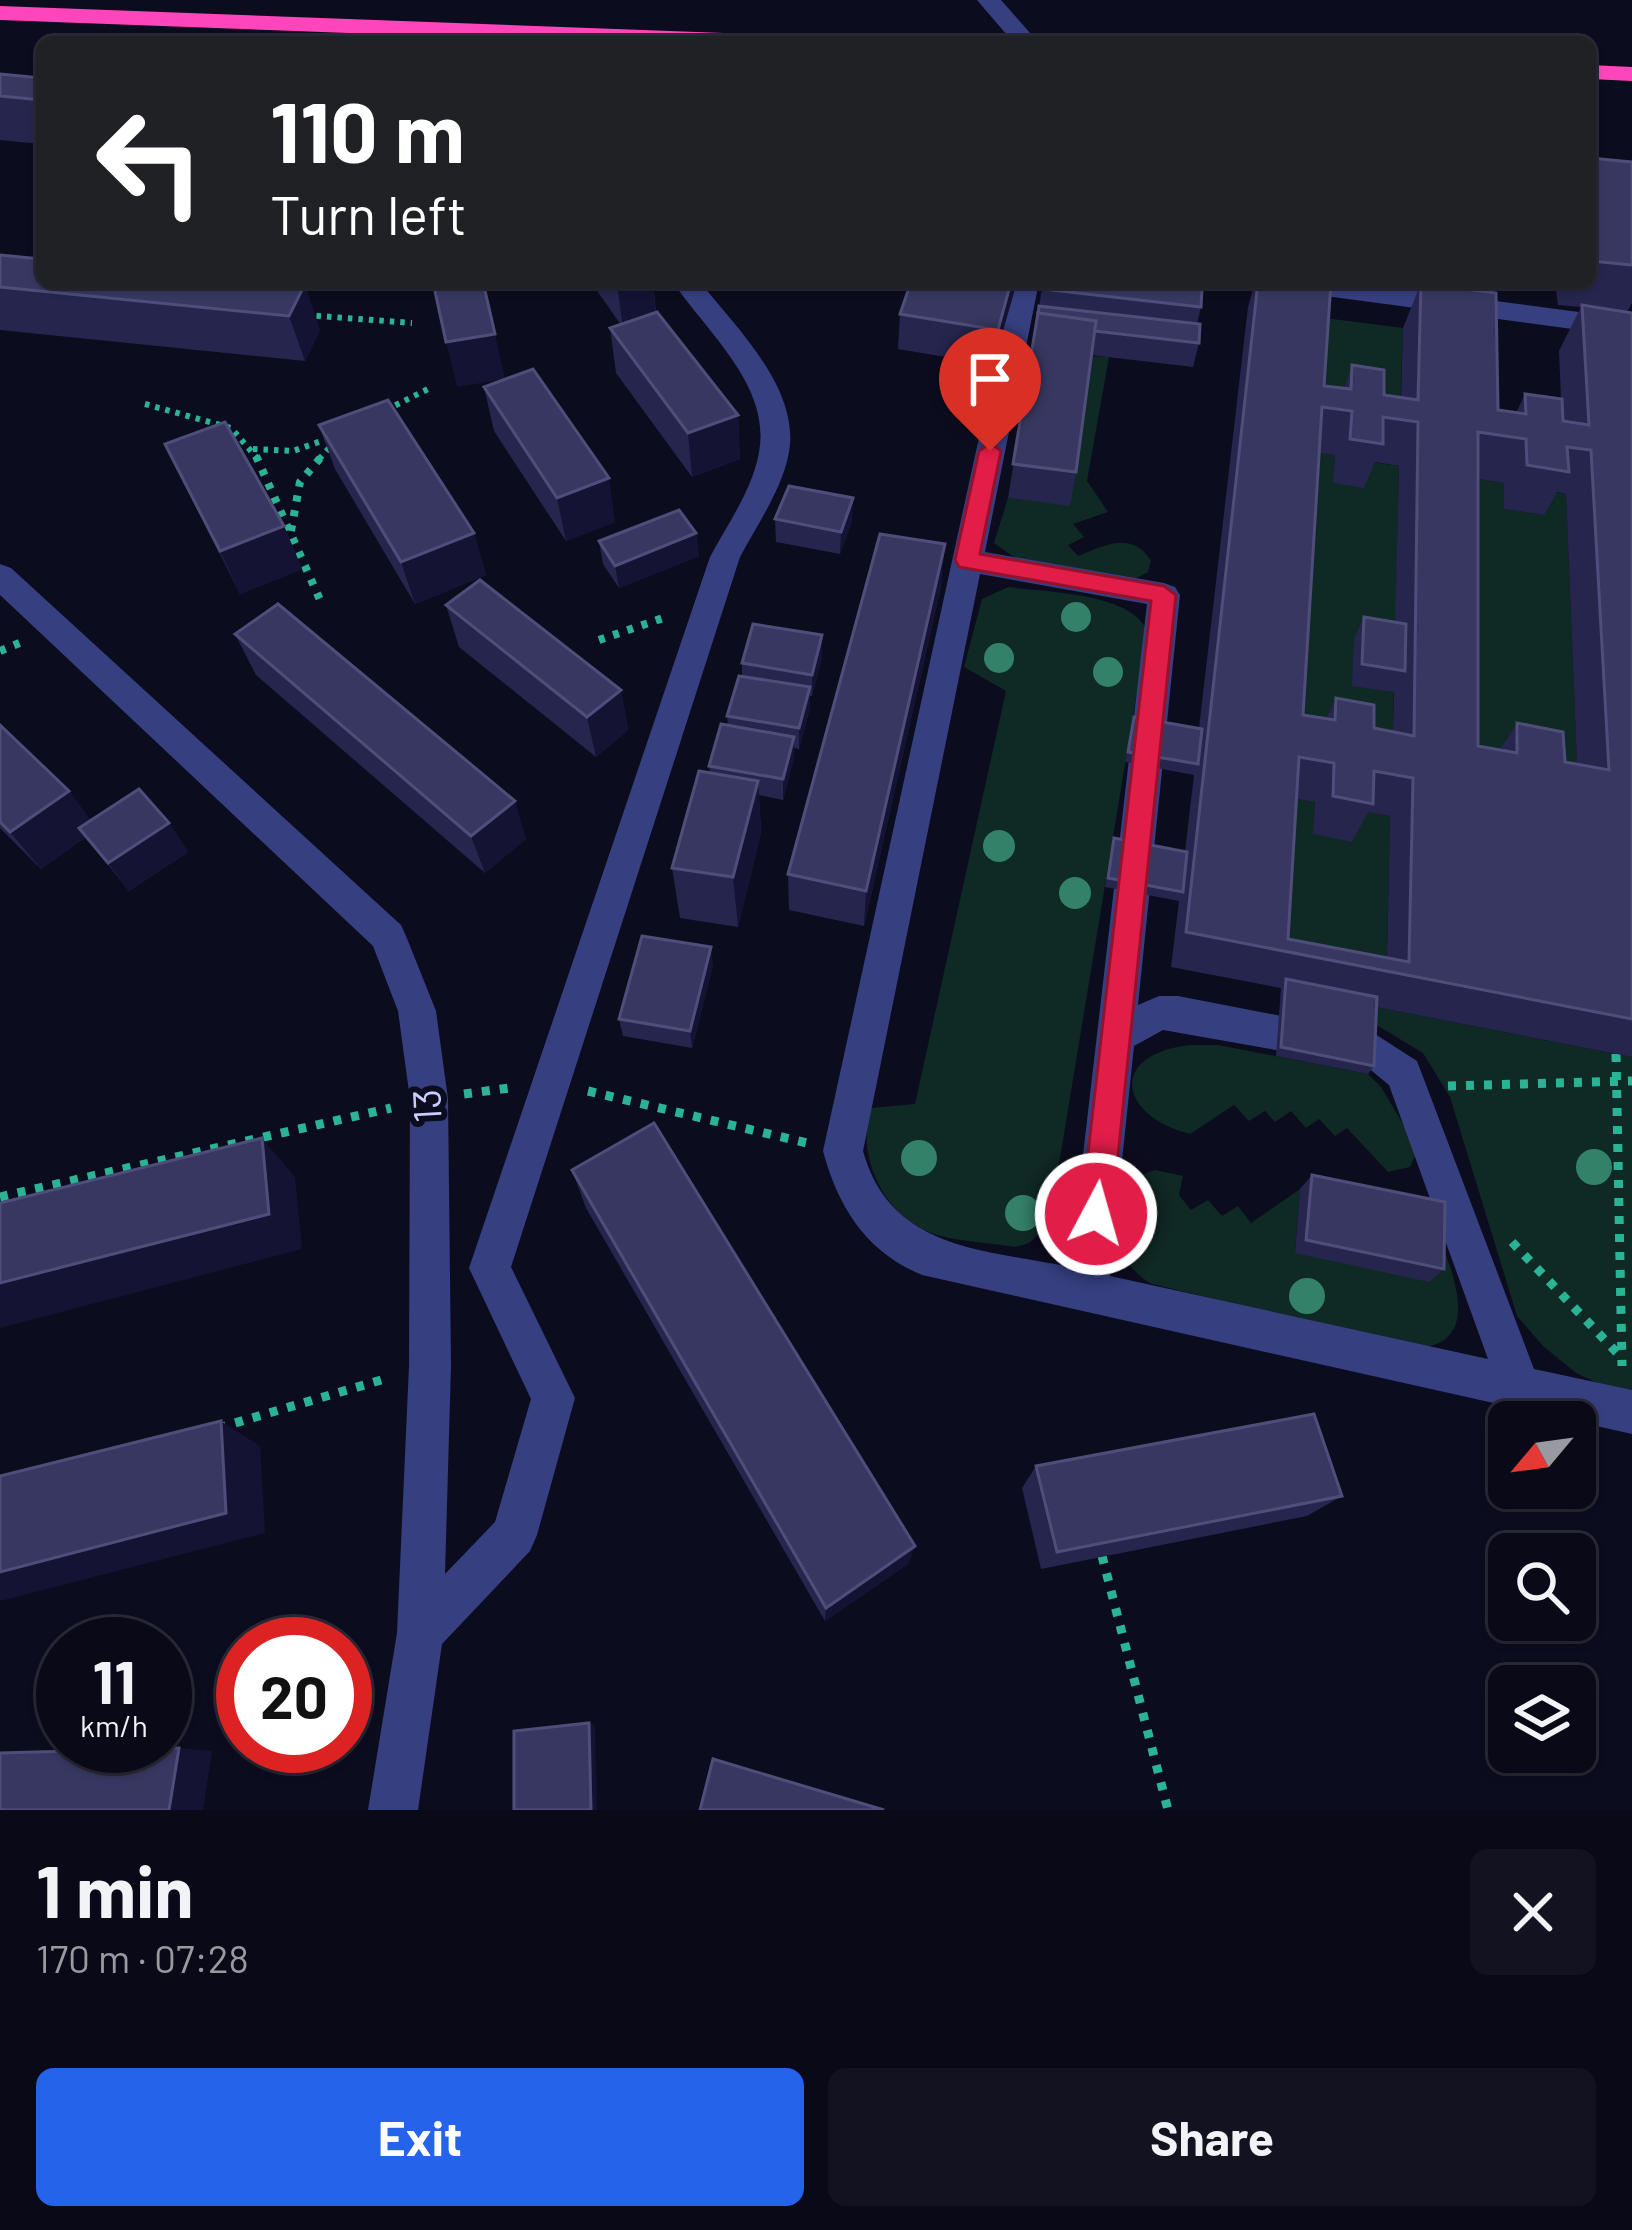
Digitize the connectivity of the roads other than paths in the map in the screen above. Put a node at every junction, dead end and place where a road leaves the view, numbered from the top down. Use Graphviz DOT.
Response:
graph roads {
  1 [pos="988,0"];
  2 [pos="0,13"];
  3 [pos="0,35"];
  4 [pos="36,36"];
  5 [pos="397,36"];
  6 [pos="1020,36"];
  7 [pos="1596,72"];
  8 [pos="1632,74"];
  9 [pos="1596,96"];
  10 [pos="1632,98"];
  11 [pos="690,288"];
  12 [pos="1025,288"];
  13 [pos="1333,288"];
  14 [pos="1632,328"];
  15 [pos="967,560"];
  16 [pos="0,576"];
  17 [pos="1116,1036"];
  18 [pos="1088,1291"];
  19 [pos="1520,1388"];
  20 [pos="1628,1411"];
  21 [pos="420,1633"];
  22 [pos="394,1810"];
  1 -- 6 [label="street"];
  2 -- 5 [label="highway"];
  3 -- 4 [label="highway"];
  7 -- 8 [label="highway"];
  9 -- 10 [label="highway"];
  11 -- 21 [label="street"];
  12 -- 15 [label="street"];
  13 -- 14 [label="street"];
  15 -- 17 [label="street"];
  15 -- 18 [label="street"];
  16 -- 21 [label="street, 13"];
  17 -- 18 [label="street"];
  17 -- 19 [label="street"];
  18 -- 19 [label="street"];
  19 -- 20 [label="street"];
  21 -- 22 [label="street, 13"];
}
